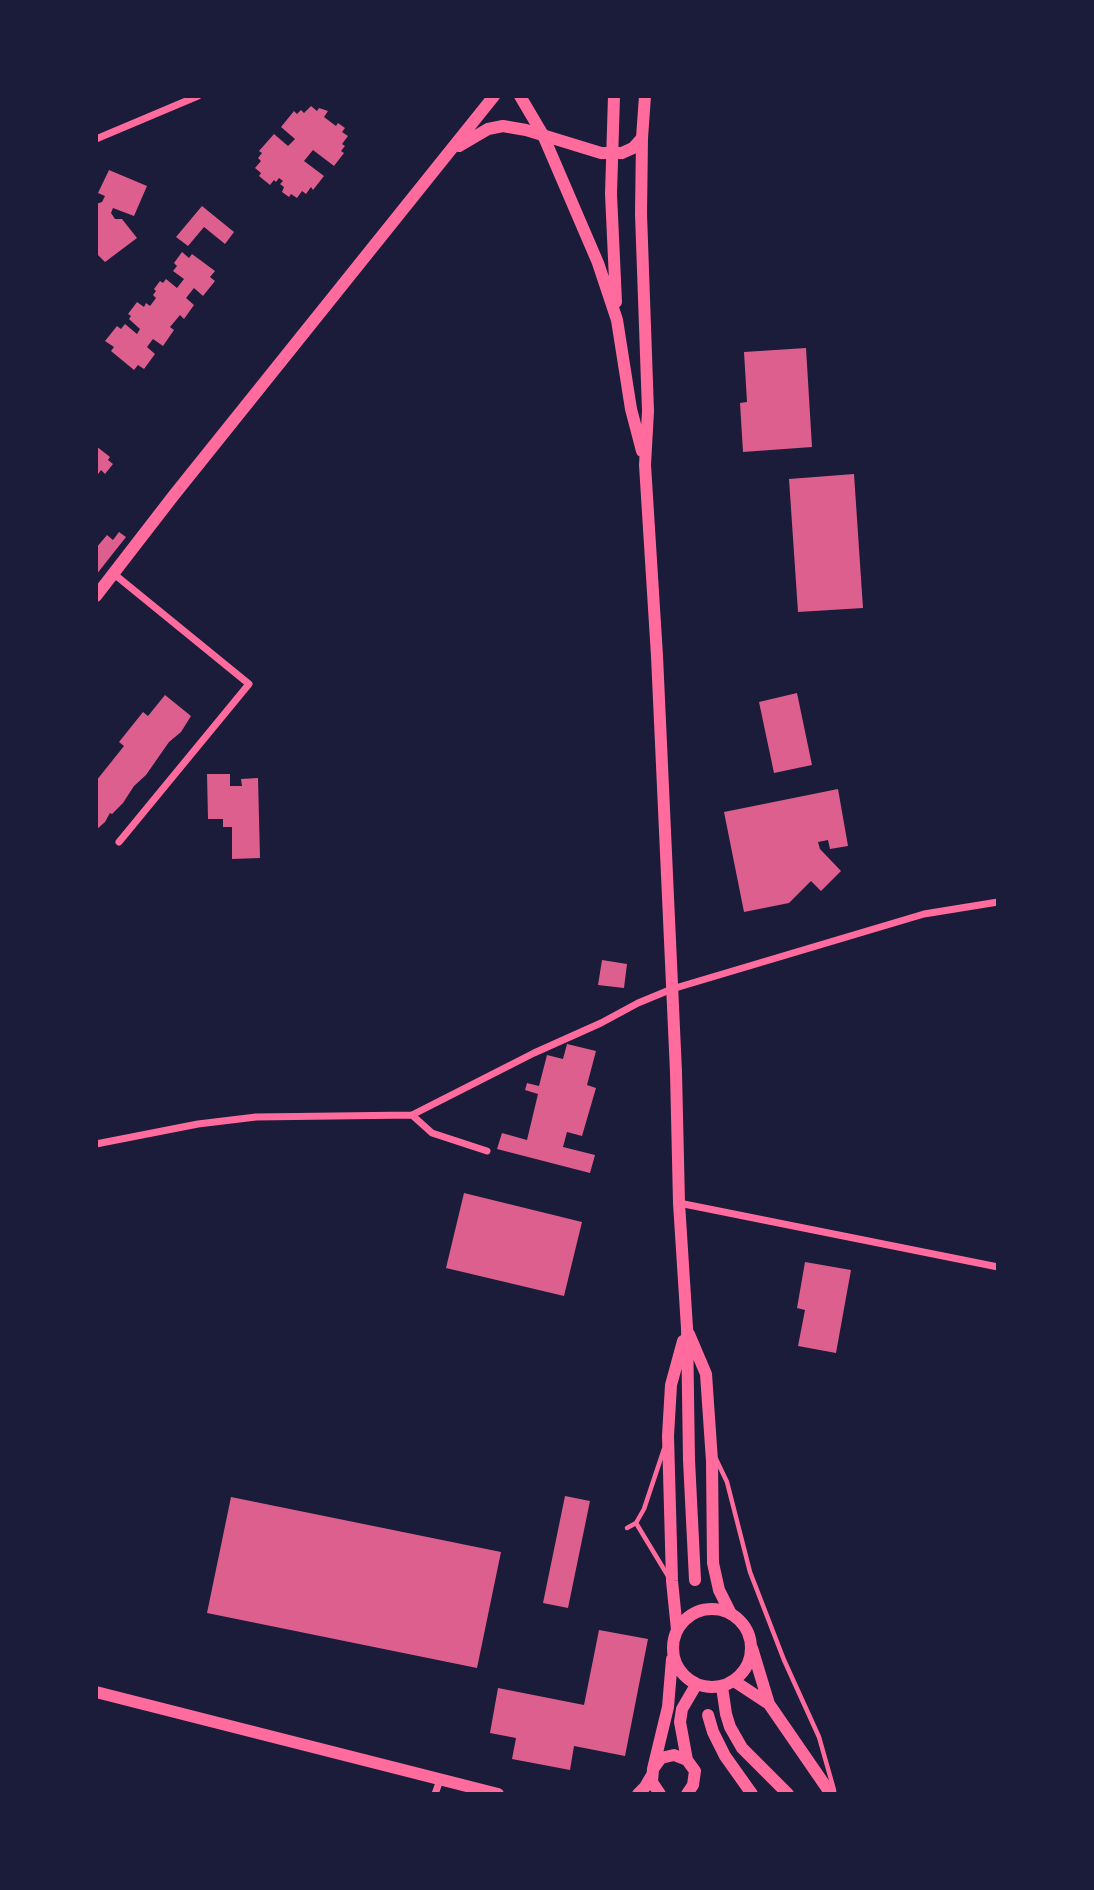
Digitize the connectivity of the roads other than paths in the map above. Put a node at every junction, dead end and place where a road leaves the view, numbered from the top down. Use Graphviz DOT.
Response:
graph roads {
  1 [pos="198,96"];
  2 [pos="494,96"];
  3 [pos="520,96"];
  4 [pos="614,96"];
  5 [pos="645,96"];
  6 [pos="543,135"];
  7 [pos="642,138"];
  8 [pos="96,139"];
  9 [pos="450,151"];
  10 [pos="612,153"];
  11 [pos="617,320"];
  12 [pos="645,465"];
  13 [pos="114,574"];
  14 [pos="96,596"];
  15 [pos="119,842"];
  16 [pos="998,902"];
  17 [pos="672,989"];
  18 [pos="412,1115"];
  19 [pos="96,1144"];
  20 [pos="487,1152"];
  21 [pos="679,1203"];
  22 [pos="998,1267"];
  23 [pos="687,1328"];
  24 [pos="668,1436"];
  25 [pos="711,1448"];
  26 [pos="636,1523"];
  27 [pos="627,1528"];
  28 [pos="695,1580"];
  29 [pos="672,1581"];
  30 [pos="732,1614"];
  31 [pos="677,1630"];
  32 [pos="751,1646"];
  33 [pos="673,1655"];
  34 [pos="728,1684"];
  35 [pos="696,1685"];
  36 [pos="96,1692"];
  37 [pos="769,1704"];
  38 [pos="708,1715"];
  39 [pos="687,1760"];
  40 [pos="652,1772"];
  41 [pos="440,1780"];
  42 [pos="435,1794"];
  43 [pos="498,1794"];
  44 [pos="638,1794"];
  45 [pos="660,1794"];
  46 [pos="687,1794"];
  47 [pos="752,1794"];
  48 [pos="788,1794"];
  49 [pos="833,1794"];
  1 -- 8 [label="street"];
  2 -- 9 [label="main road"];
  3 -- 6 [label="main road"];
  4 -- 10 [label="main road"];
  5 -- 7 [label="main road"];
  6 -- 9 [label="main road"];
  6 -- 10 [label="main road"];
  6 -- 11 [label="main road"];
  7 -- 10 [label="main road"];
  7 -- 12 [label="main road"];
  9 -- 13 [label="main road"];
  10 -- 11 [label="main road"];
  11 -- 12 [label="main road"];
  12 -- 17 [label="main road"];
  13 -- 14 [label="main road"];
  13 -- 15 [label="street"];
  16 -- 17 [label="street"];
  17 -- 18 [label="street"];
  17 -- 21 [label="main road"];
  18 -- 19 [label="street"];
  18 -- 20 [label="street"];
  21 -- 22 [label="street"];
  21 -- 23 [label="main road"];
  23 -- 24 [label="main road"];
  23 -- 25 [label="main road"];
  23 -- 28 [label="main road"];
  24 -- 26 [label="lane"];
  24 -- 29 [label="main road"];
  25 -- 30 [label="main road"];
  25 -- 49 [label="lane"];
  26 -- 27 [label="lane"];
  26 -- 29 [label="lane"];
  29 -- 31 [label="main road"];
  30 -- 31 [label="main road"];
  30 -- 32 [label="main road"];
  31 -- 33 [label="main road"];
  32 -- 34 [label="main road"];
  32 -- 37 [label="main road"];
  33 -- 35 [label="main road"];
  33 -- 40 [label="main road"];
  34 -- 35 [label="main road"];
  34 -- 37 [label="main road"];
  34 -- 48 [label="main road"];
  35 -- 39 [label="main road"];
  36 -- 41 [label="main road"];
  37 -- 49 [label="main road"];
  38 -- 47 [label="main road"];
  39 -- 40 [label="main road"];
  39 -- 46 [label="main road"];
  40 -- 44 [label="main road"];
  40 -- 45 [label="main road"];
  41 -- 42 [label="street"];
  41 -- 43 [label="main road"];
}
